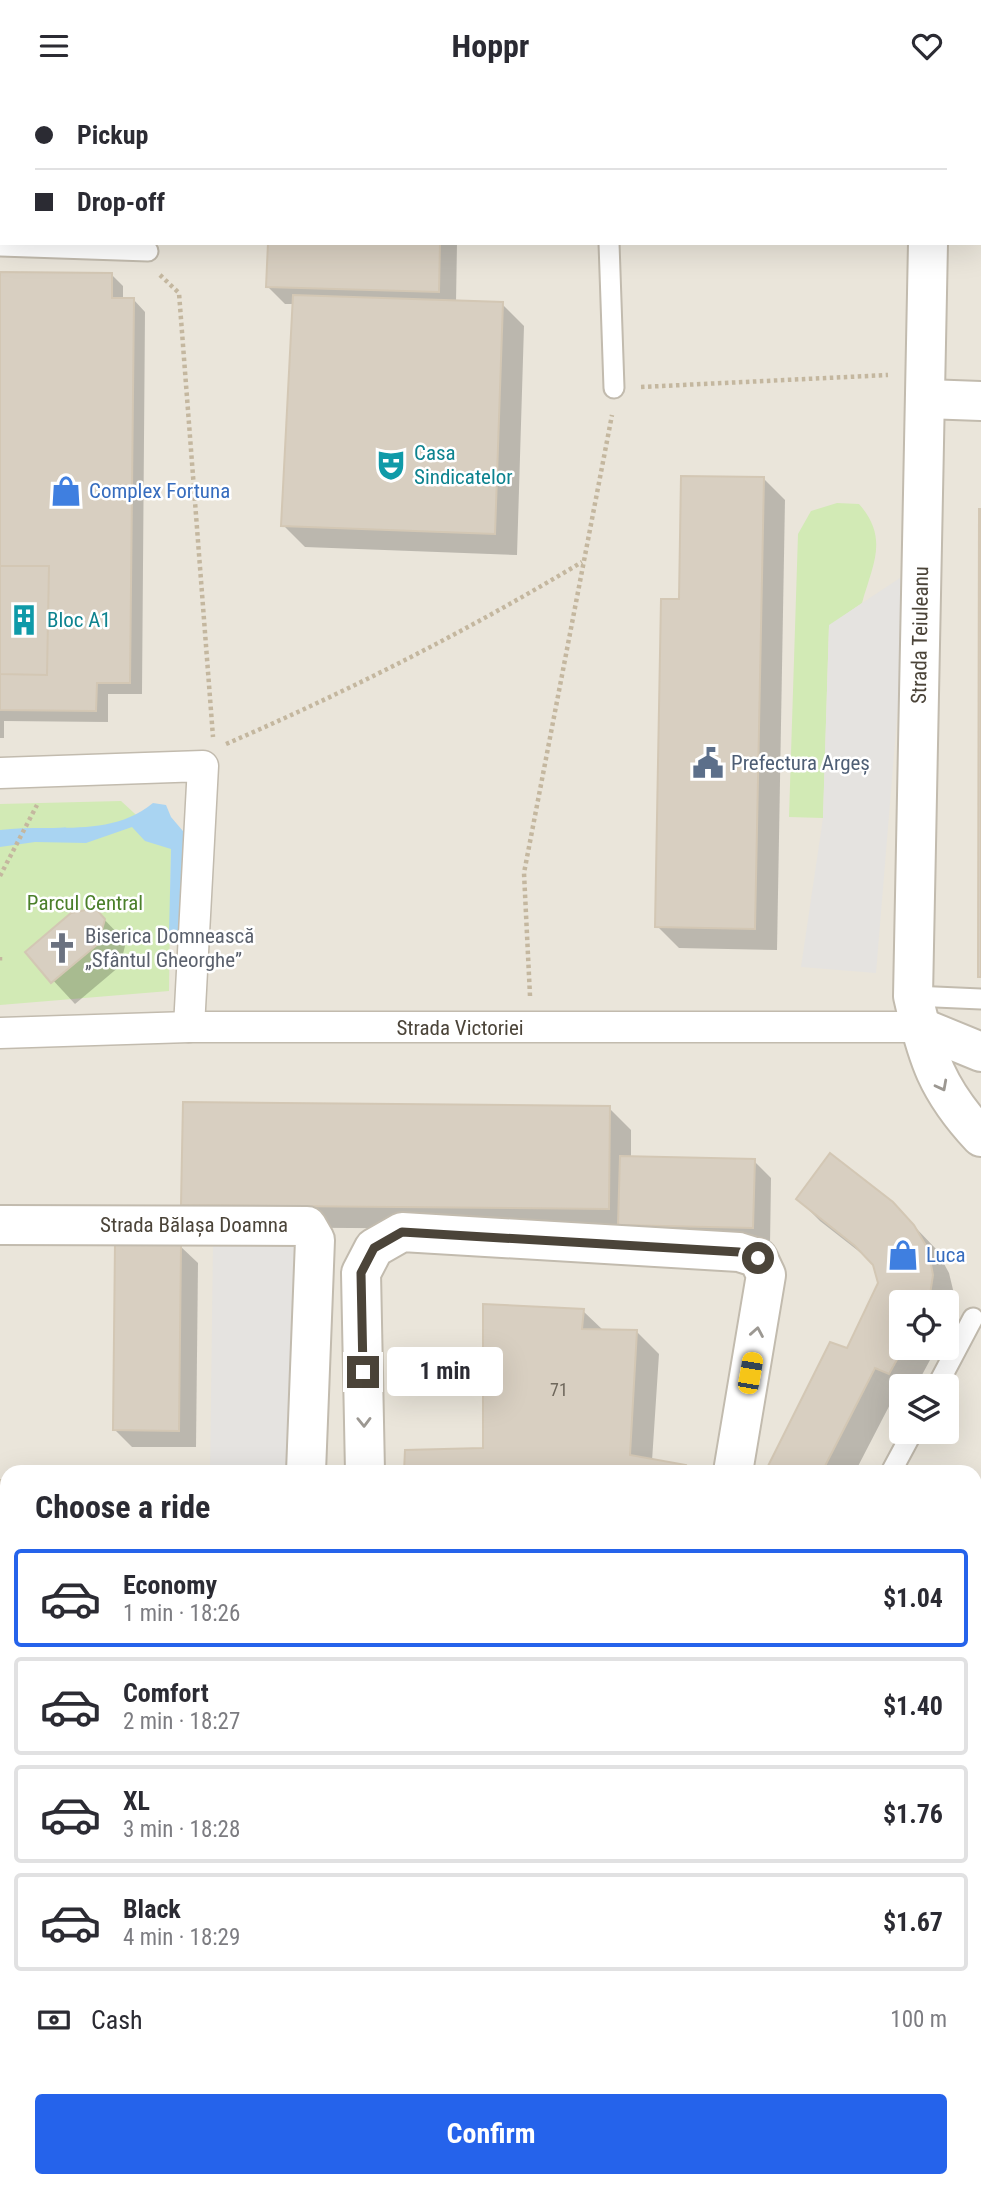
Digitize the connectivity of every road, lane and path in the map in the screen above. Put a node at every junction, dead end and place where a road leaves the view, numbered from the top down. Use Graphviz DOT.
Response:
graph roads {
  1 [pos="609,245"];
  2 [pos="928,245"];
  3 [pos="0,246"];
  4 [pos="148,251"];
  5 [pos="179,293"];
  6 [pos="926,386"];
  7 [pos="614,388"];
  8 [pos="981,401"];
  9 [pos="583,561"];
  10 [pos="0,773"];
  11 [pos="34,813"];
  12 [pos="0,876"];
  13 [pos="0,957"];
  14 [pos="0,963"];
  15 [pos="981,999"];
  16 [pos="916,1011"];
  17 [pos="189,1027"];
  18 [pos="531,1028"];
  19 [pos="0,1033"];
  20 [pos="981,1052"];
  21 [pos="981,1137"];
  22 [pos="0,1225"];
  23 [pos="973,1318"];
  24 [pos="943,1374"];
  25 [pos="905,1444"];
  26 [pos="306,1465"];
  27 [pos="365,1465"];
  28 [pos="734,1465"];
  29 [pos="895,1465"];
  1 -- 7 [label="lane"];
  2 -- 6 [label="street, Strada Teiuleanu"];
  3 -- 4 [label="lane"];
  5 -- 9 [label="path"];
  6 -- 7 [label="path"];
  6 -- 8 [label="street"];
  6 -- 16 [label="street, Strada Teiuleanu"];
  7 -- 9 [label="path"];
  9 -- 18 [label="path"];
  10 -- 17 [label="street"];
  11 -- 12 [label="path"];
  13 -- 14 [label="path"];
  15 -- 16 [label="lane"];
  16 -- 18 [label="street, Strada Victoriei"];
  16 -- 20 [label="street"];
  16 -- 21 [label="street, Strada Teiuleanu, one-way"];
  17 -- 18 [label="street, Strada Victoriei"];
  17 -- 19 [label="street, Strada Victoriei"];
  22 -- 26 [label="street, Strada Bălașa Doamna"];
  23 -- 24 [label="lane"];
  25 -- 29 [label="lane"];
  28 -- 27 [label="street, one-way"];
}
